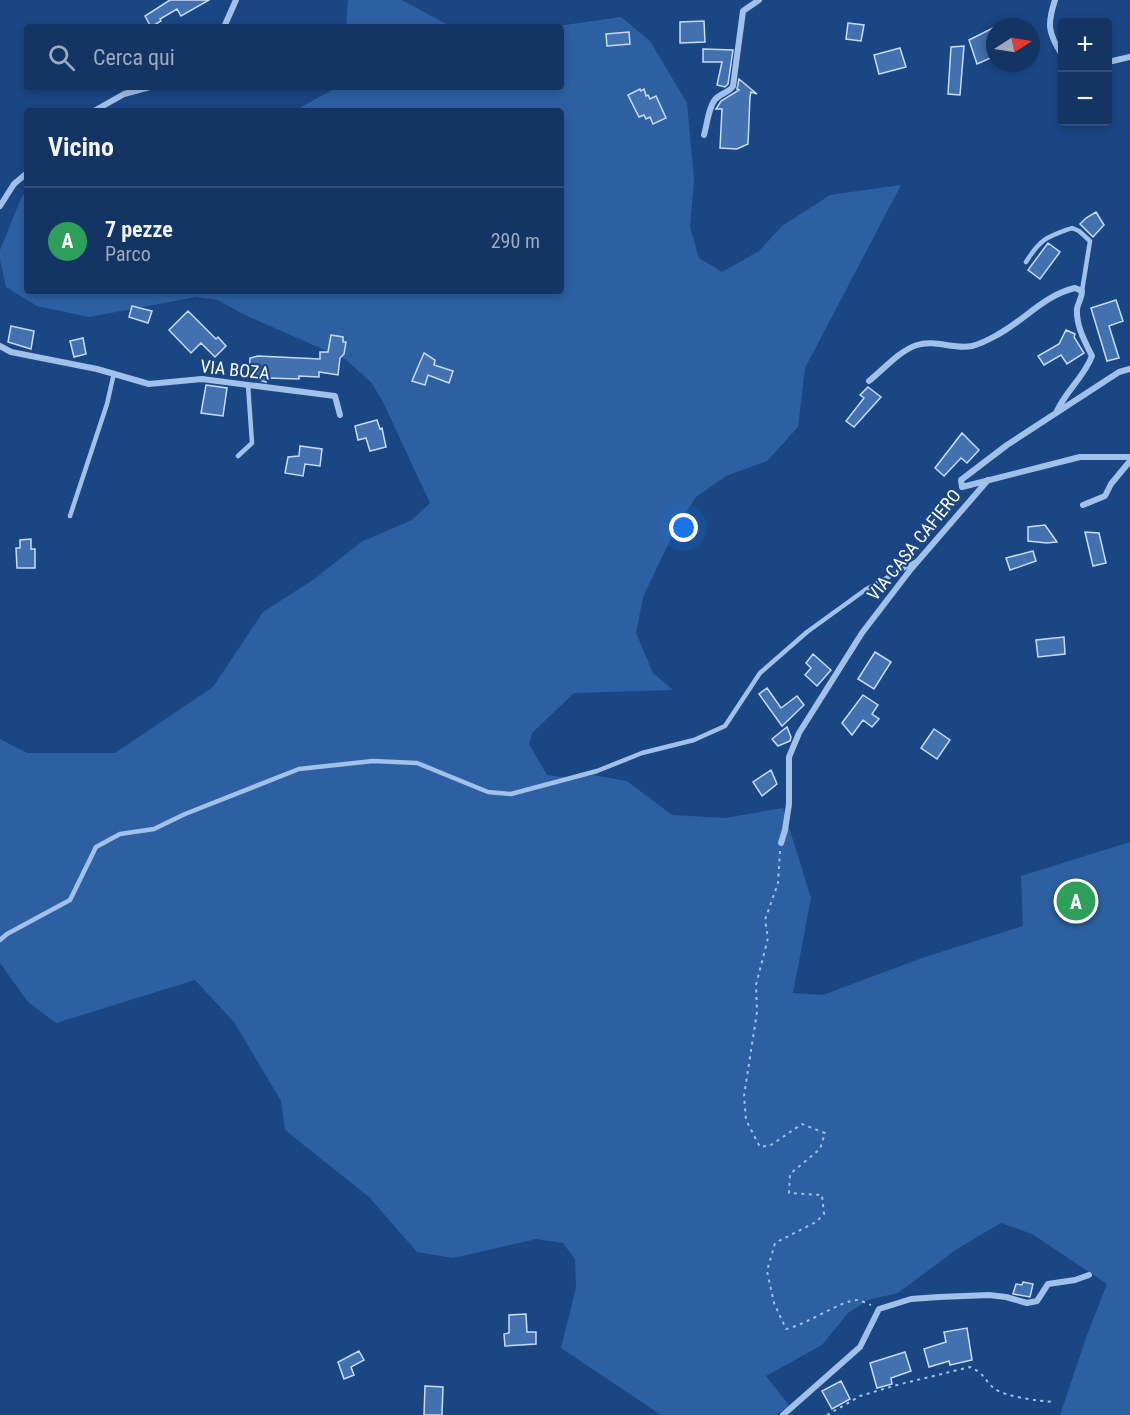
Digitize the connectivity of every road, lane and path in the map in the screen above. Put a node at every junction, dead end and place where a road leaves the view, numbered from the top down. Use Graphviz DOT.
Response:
graph roads {
  1 [pos="236,0"];
  2 [pos="759,0"];
  3 [pos="1055,0"];
  4 [pos="225,24"];
  5 [pos="1058,49"];
  6 [pos="1130,57"];
  7 [pos="1112,61"];
  8 [pos="139,90"];
  9 [pos="99,108"];
  10 [pos="704,135"];
  11 [pos="24,176"];
  12 [pos="0,206"];
  13 [pos="1026,262"];
  14 [pos="1082,291"];
  15 [pos="0,346"];
  16 [pos="1130,369"];
  17 [pos="114,374"];
  18 [pos="869,381"];
  19 [pos="248,385"];
  20 [pos="1057,413"];
  21 [pos="340,415"];
  22 [pos="238,456"];
  23 [pos="1130,459"];
  24 [pos="987,480"];
  25 [pos="1083,505"];
  26 [pos="70,516"];
  27 [pos="919,559"];
  28 [pos="781,843"];
  29 [pos="0,940"];
  30 [pos="1089,1275"];
  31 [pos="879,1309"];
  32 [pos="1053,1402"];
  33 [pos="783,1415"];
  34 [pos="827,1415"];
  1 -- 4 [label="street"];
  2 -- 10 [label="street"];
  3 -- 5 [label="street"];
  6 -- 7 [label="street"];
  8 -- 9 [label="street"];
  11 -- 12 [label="street"];
  13 -- 14 [label="lane"];
  14 -- 18 [label="street"];
  14 -- 20 [label="street"];
  15 -- 17 [label="street, VIA BOZA"];
  16 -- 20 [label="street, VIA CASA CAFIERO"];
  17 -- 19 [label="street, VIA BOZA"];
  17 -- 26 [label="lane"];
  19 -- 21 [label="street, VIA BOZA"];
  19 -- 22 [label="lane"];
  20 -- 24 [label="street, VIA CASA CAFIERO"];
  23 -- 24 [label="street"];
  23 -- 25 [label="street"];
  24 -- 27 [label="street, VIA CASA CAFIERO"];
  27 -- 28 [label="street, VIA CASA CAFIERO"];
  27 -- 29 [label="lane"];
  28 -- 31 [label="path"];
  30 -- 31 [label="street"];
  31 -- 33 [label="street"];
  32 -- 34 [label="path"];
}
